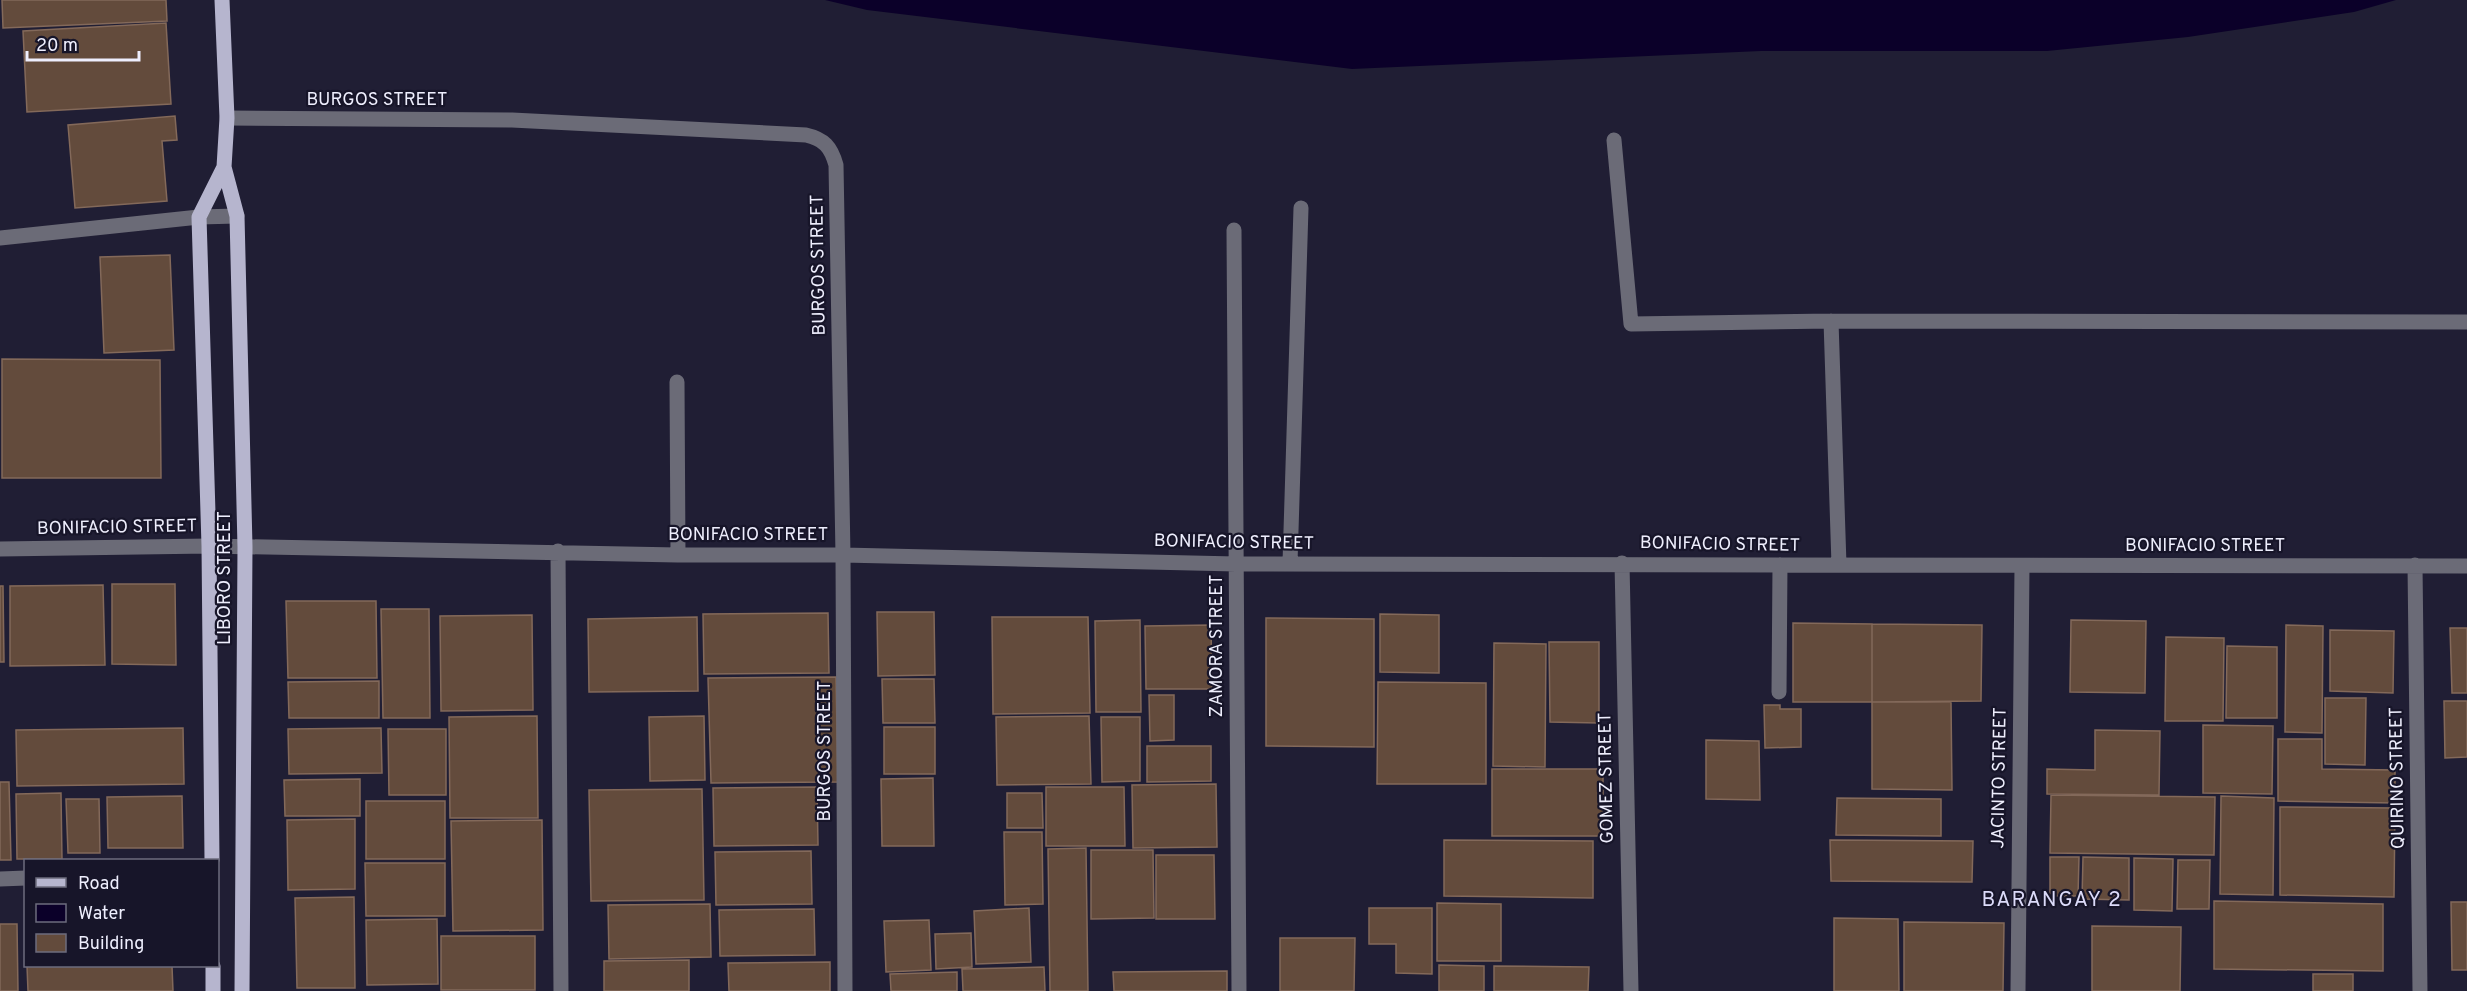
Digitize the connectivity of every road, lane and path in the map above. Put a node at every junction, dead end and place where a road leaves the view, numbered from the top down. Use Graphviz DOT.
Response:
graph roads {
  1 [pos="222,0"];
  2 [pos="227,118"];
  3 [pos="1614,140"];
  4 [pos="224,167"];
  5 [pos="1301,208"];
  6 [pos="237,216"];
  7 [pos="199,217"];
  8 [pos="1234,230"];
  9 [pos="0,238"];
  10 [pos="1831,321"];
  11 [pos="2467,322"];
  12 [pos="677,382"];
  13 [pos="209,546"];
  14 [pos="246,547"];
  15 [pos="0,549"];
  16 [pos="558,551"];
  17 [pos="678,555"];
  18 [pos="843,555"];
  19 [pos="1290,563"];
  20 [pos="1622,563"];
  21 [pos="1236,564"];
  22 [pos="1780,565"];
  23 [pos="1839,565"];
  24 [pos="2415,565"];
  25 [pos="2022,566"];
  26 [pos="2467,566"];
  27 [pos="1779,692"];
  28 [pos="212,859"];
  29 [pos="24,878"];
  30 [pos="0,879"];
  31 [pos="213,967"];
  32 [pos="213,991"];
  33 [pos="242,991"];
  34 [pos="561,991"];
  35 [pos="845,991"];
  36 [pos="1239,991"];
  37 [pos="1631,991"];
  38 [pos="2018,991"];
  39 [pos="2420,991"];
  1 -- 2 [label="main road, LIBORO STREET"];
  2 -- 4 [label="main road, LIBORO STREET"];
  2 -- 18 [label="street, BURGOS STREET"];
  3 -- 10 [label="street"];
  4 -- 6 [label="main road, LIBORO STREET"];
  4 -- 7 [label="main road, LIBORO STREET"];
  5 -- 19 [label="street"];
  6 -- 7 [label="street"];
  6 -- 14 [label="main road, LIBORO STREET"];
  7 -- 9 [label="street"];
  7 -- 13 [label="main road, LIBORO STREET"];
  8 -- 21 [label="street, ZAMORA STREET"];
  10 -- 11 [label="street"];
  10 -- 23 [label="street"];
  12 -- 17 [label="street"];
  13 -- 14 [label="street, BONIFACIO STREET"];
  13 -- 15 [label="street, BONIFACIO STREET"];
  13 -- 28 [label="main road, LIBORO STREET"];
  14 -- 16 [label="street, BONIFACIO STREET"];
  14 -- 33 [label="main road, LIBORO STREET"];
  16 -- 17 [label="street, BONIFACIO STREET"];
  16 -- 34 [label="street"];
  17 -- 18 [label="street, BONIFACIO STREET"];
  18 -- 21 [label="street, BONIFACIO STREET"];
  18 -- 35 [label="street, BURGOS STREET"];
  19 -- 20 [label="street, BONIFACIO STREET"];
  19 -- 21 [label="street, BONIFACIO STREET"];
  20 -- 22 [label="street, BONIFACIO STREET"];
  20 -- 37 [label="street, GOMEZ STREET"];
  21 -- 36 [label="street, ZAMORA STREET"];
  22 -- 23 [label="street, BONIFACIO STREET"];
  22 -- 27 [label="street"];
  23 -- 25 [label="street, BONIFACIO STREET"];
  24 -- 25 [label="street, BONIFACIO STREET"];
  24 -- 26 [label="street, BONIFACIO STREET"];
  24 -- 39 [label="street, QUIRINO STREET"];
  25 -- 38 [label="street, JACINTO STREET"];
  29 -- 30 [label="street"];
  31 -- 32 [label="main road"];
}
